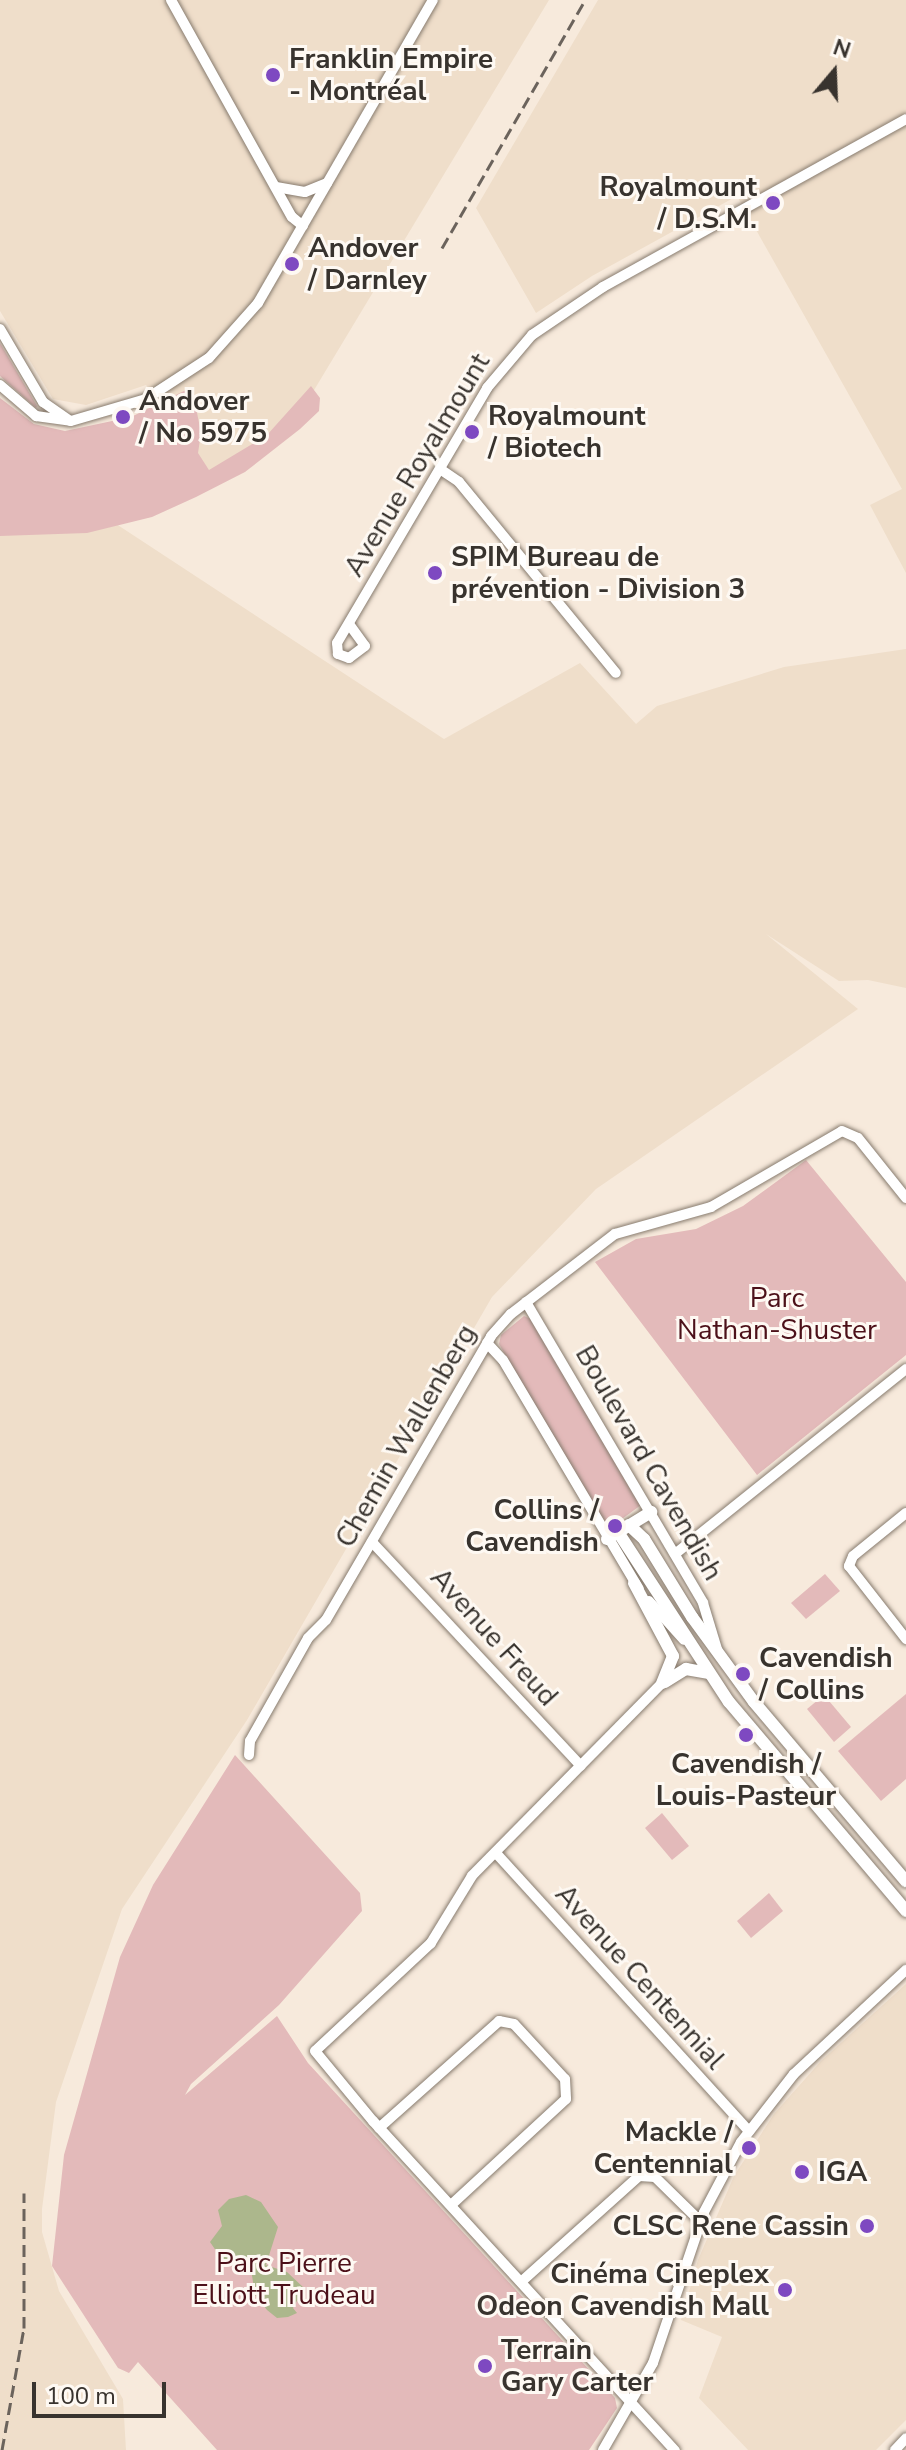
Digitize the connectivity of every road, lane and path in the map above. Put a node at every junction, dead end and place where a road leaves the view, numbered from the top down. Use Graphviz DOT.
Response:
graph roads {
  1 [pos="171,0"];
  2 [pos="433,0"];
  3 [pos="906,119"];
  4 [pos="328,182"];
  5 [pos="276,187"];
  6 [pos="303,226"];
  7 [pos="0,329"];
  8 [pos="0,385"];
  9 [pos="71,421"];
  10 [pos="440,469"];
  11 [pos="349,624"];
  12 [pos="616,673"];
  13 [pos="906,1198"];
  14 [pos="526,1302"];
  15 [pos="487,1343"];
  16 [pos="906,1369"];
  17 [pos="651,1512"];
  18 [pos="906,1513"];
  19 [pos="618,1532"];
  20 [pos="372,1542"];
  21 [pos="675,1554"];
  22 [pos="634,1583"];
  23 [pos="906,1639"];
  24 [pos="694,1651"];
  25 [pos="718,1653"];
  26 [pos="708,1673"];
  27 [pos="662,1683"];
  28 [pos="249,1755"];
  29 [pos="581,1766"];
  30 [pos="496,1853"];
  31 [pos="906,1881"];
  32 [pos="906,1911"];
  33 [pos="906,1970"];
  34 [pos="379,2128"];
  35 [pos="749,2131"];
  36 [pos="451,2205"];
  37 [pos="700,2221"];
  38 [pos="521,2282"];
  39 [pos="632,2403"];
  40 [pos="906,2438"];
  41 [pos="603,2450"];
  42 [pos="675,2450"];
  43 [pos="895,2450"];
  1 -- 5 [label="street"];
  2 -- 4 [label="street"];
  3 -- 10 [label="street, Avenue Royalmount"];
  4 -- 5 [label="street"];
  4 -- 6 [label="street"];
  5 -- 6 [label="street"];
  6 -- 9 [label="street"];
  7 -- 9 [label="street"];
  8 -- 9 [label="street"];
  10 -- 11 [label="street, Avenue Royalmount"];
  10 -- 12 [label="street"];
  13 -- 14 [label="street, Chemin Wallenberg"];
  14 -- 15 [label="street, Chemin Wallenberg"];
  14 -- 17 [label="street, Boulevard Cavendish"];
  15 -- 19 [label="street, Boulevard Cavendish"];
  15 -- 20 [label="street, Chemin Wallenberg"];
  16 -- 21 [label="street"];
  17 -- 19 [label="main road"];
  17 -- 21 [label="street, Boulevard Cavendish"];
  18 -- 23 [label="street"];
  19 -- 22 [label="street, Boulevard Cavendish"];
  19 -- 24 [label="main road, Boulevard Cavendish"];
  19 -- 25 [label="main road, Boulevard Cavendish"];
  20 -- 28 [label="street, Chemin Wallenberg"];
  20 -- 29 [label="street, Avenue Freud"];
  21 -- 25 [label="street, Boulevard Cavendish"];
  22 -- 24 [label="street, Boulevard Cavendish"];
  22 -- 27 [label="main road"];
  24 -- 26 [label="main road, Boulevard Cavendish"];
  25 -- 31 [label="main road, Boulevard Cavendish"];
  26 -- 27 [label="main road"];
  26 -- 32 [label="main road, Boulevard Cavendish"];
  27 -- 29 [label="street"];
  29 -- 30 [label="street"];
  30 -- 34 [label="street"];
  30 -- 35 [label="street, Avenue Centennial"];
  33 -- 35 [label="street"];
  34 -- 36 [label="street"];
  34 -- 36 [label="street"];
  35 -- 37 [label="street"];
  36 -- 38 [label="street"];
  37 -- 38 [label="street"];
  37 -- 39 [label="street"];
  38 -- 39 [label="street"];
  39 -- 41 [label="street"];
  39 -- 42 [label="street"];
  40 -- 43 [label="street"];
}
